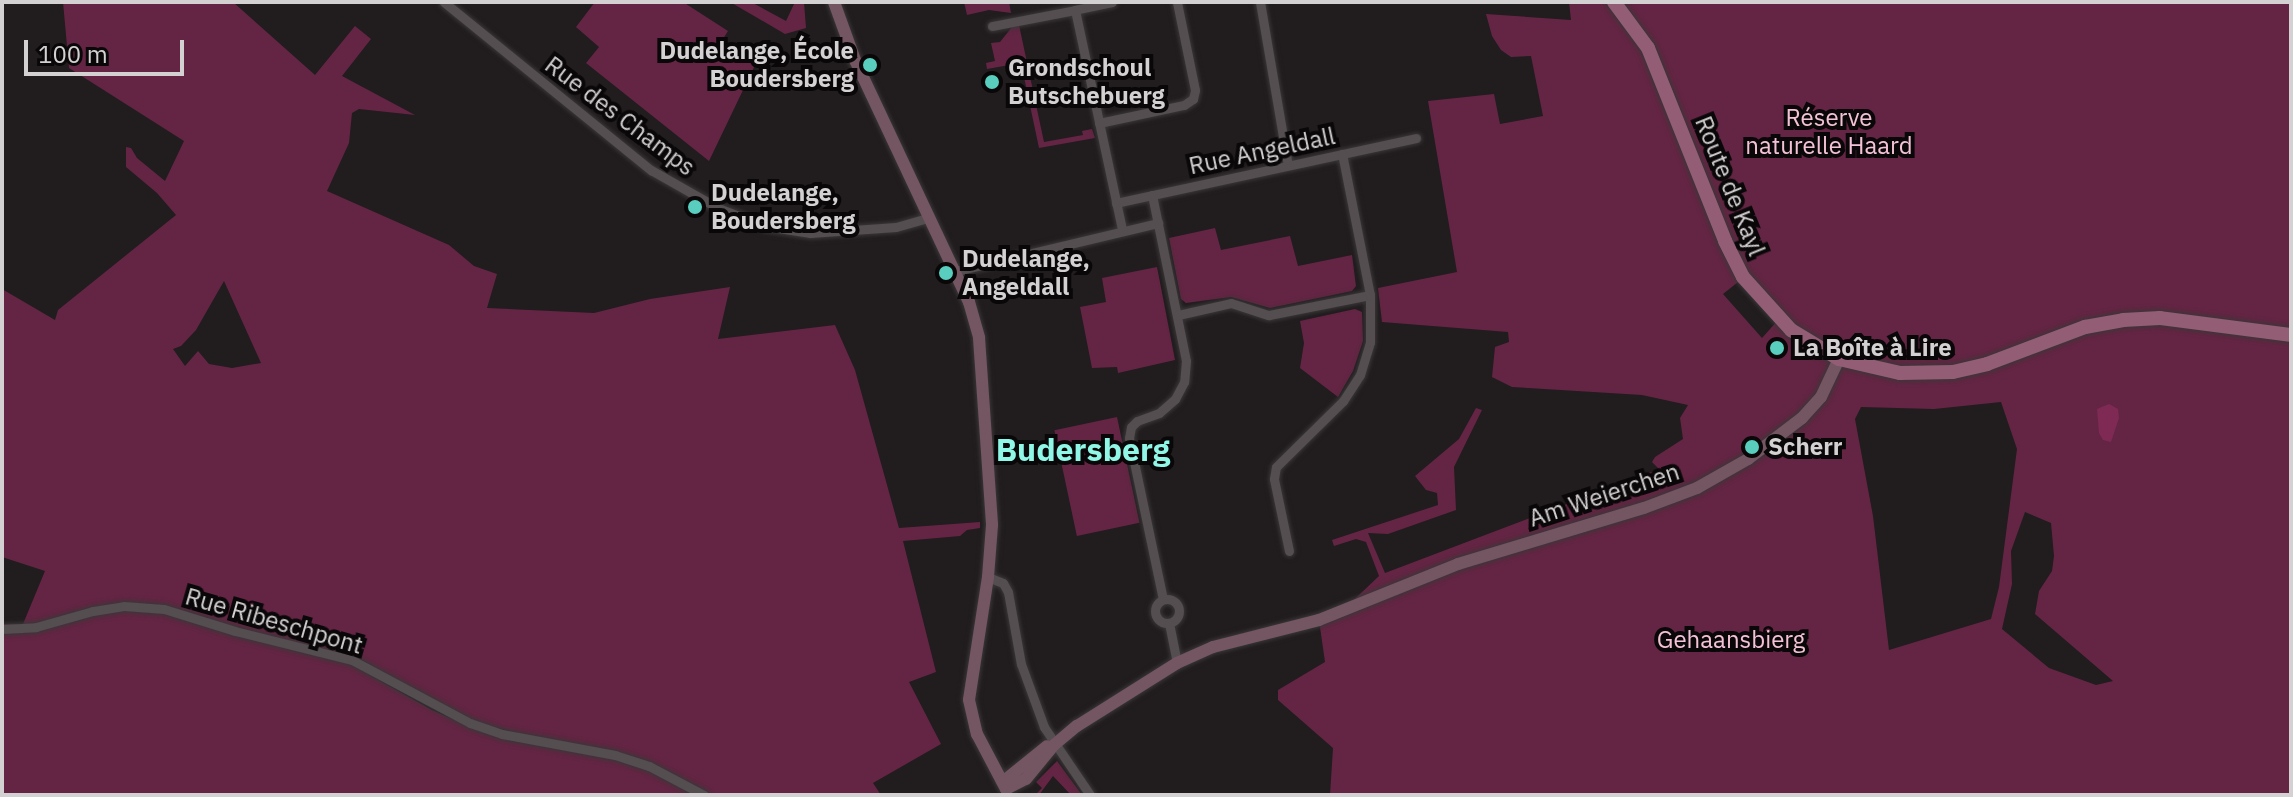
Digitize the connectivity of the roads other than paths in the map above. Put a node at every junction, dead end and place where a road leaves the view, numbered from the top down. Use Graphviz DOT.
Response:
graph roads {
  1 [pos="444,2"];
  2 [pos="834,2"];
  3 [pos="1112,2"];
  4 [pos="1177,2"];
  5 [pos="1260,2"];
  6 [pos="1614,2"];
  7 [pos="1075,10"];
  8 [pos="992,26"];
  9 [pos="1099,123"];
  10 [pos="1416,138"];
  11 [pos="1342,154"];
  12 [pos="1288,165"];
  13 [pos="1152,195"];
  14 [pos="1116,203"];
  15 [pos="930,217"];
  16 [pos="1158,223"];
  17 [pos="1122,230"];
  18 [pos="956,271"];
  19 [pos="1370,295"];
  20 [pos="1178,315"];
  21 [pos="2291,335"];
  22 [pos="1839,359"];
  23 [pos="1289,551"];
  24 [pos="988,577"];
  25 [pos="1163,599"];
  26 [pos="1169,623"];
  27 [pos="2,629"];
  28 [pos="1177,663"];
  29 [pos="1054,745"];
  30 [pos="1005,788"];
  31 [pos="704,795"];
  32 [pos="1090,795"];
  1 -- 15 [label="street, Rue des Champs"];
  2 -- 15 [label="main road"];
  3 -- 7 [label="street"];
  4 -- 9 [label="street"];
  5 -- 12 [label="street"];
  6 -- 22 [label="main road, Route de Kayl"];
  7 -- 8 [label="street"];
  7 -- 9 [label="street"];
  9 -- 14 [label="street"];
  10 -- 11 [label="street, Rue Angeldall"];
  11 -- 12 [label="street, Rue Angeldall"];
  11 -- 19 [label="street"];
  12 -- 13 [label="street, Rue Angeldall"];
  13 -- 14 [label="street, Rue Angeldall"];
  13 -- 16 [label="street"];
  14 -- 17 [label="street"];
  15 -- 18 [label="main road"];
  16 -- 17 [label="street"];
  16 -- 20 [label="street"];
  17 -- 18 [label="street"];
  18 -- 24 [label="main road"];
  19 -- 20 [label="street"];
  19 -- 23 [label="street"];
  20 -- 25 [label="street"];
  21 -- 22 [label="main road, Route de Kayl"];
  22 -- 28 [label="main road, Am Weierchen"];
  24 -- 29 [label="street"];
  24 -- 30 [label="main road"];
  25 -- 26 [label="street"];
  25 -- 26 [label="street"];
  26 -- 28 [label="street"];
  27 -- 31 [label="street, Rue Ribeschpont"];
  28 -- 29 [label="main road"];
  29 -- 30 [label="main road"];
  29 -- 32 [label="street"];
}
